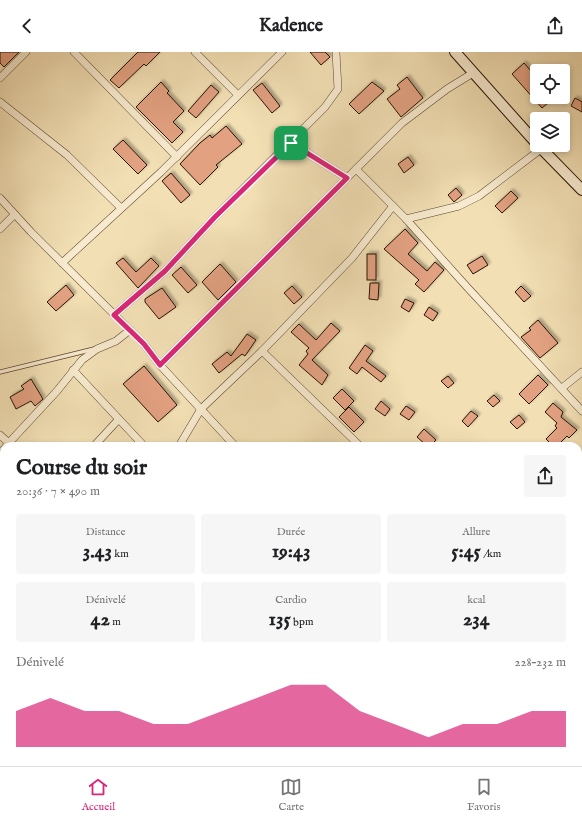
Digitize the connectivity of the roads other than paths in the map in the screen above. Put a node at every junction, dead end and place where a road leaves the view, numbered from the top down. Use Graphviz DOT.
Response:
graph roads {
  1 [pos="26,52"];
  2 [pos="74,52"];
  3 [pos="195,52"];
  4 [pos="282,52"];
  5 [pos="336,52"];
  6 [pos="457,53"];
  7 [pos="473,73"];
  8 [pos="0,78"];
  9 [pos="238,96"];
  10 [pos="0,102"];
  11 [pos="530,136"];
  12 [pos="291,143"];
  13 [pos="532,152"];
  14 [pos="545,152"];
  15 [pos="176,157"];
  16 [pos="356,169"];
  17 [pos="347,178"];
  18 [pos="582,190"];
  19 [pos="0,198"];
  20 [pos="393,206"];
  21 [pos="120,207"];
  22 [pos="14,214"];
  23 [pos="406,219"];
  24 [pos="0,228"];
  25 [pos="62,263"];
  26 [pos="114,315"];
  27 [pos="130,330"];
  28 [pos="97,349"];
  29 [pos="262,351"];
  30 [pos="160,365"];
  31 [pos="73,370"];
  32 [pos="0,372"];
  33 [pos="582,372"];
  34 [pos="562,388"];
  35 [pos="201,409"];
  36 [pos="582,411"];
  37 [pos="118,420"];
  38 [pos="10,442"];
  39 [pos="98,442"];
  40 [pos="140,442"];
  41 [pos="181,442"];
  42 [pos="231,442"];
  43 [pos="356,442"];
  1 -- 8 [label="street"];
  2 -- 15 [label="street"];
  3 -- 9 [label="street"];
  4 -- 9 [label="street"];
  5 -- 12 [label="street"];
  6 -- 7 [label="main road"];
  7 -- 11 [label="main road"];
  7 -- 16 [label="street"];
  9 -- 15 [label="street"];
  10 -- 21 [label="street"];
  12 -- 17 [label="street"];
  12 -- 26 [label="street"];
  13 -- 23 [label="street"];
  14 -- 18 [label="main road"];
  15 -- 21 [label="street"];
  16 -- 17 [label="street"];
  16 -- 20 [label="street"];
  17 -- 30 [label="street"];
  19 -- 22 [label="street"];
  20 -- 23 [label="street"];
  20 -- 29 [label="street"];
  21 -- 25 [label="street"];
  22 -- 24 [label="street"];
  22 -- 25 [label="street"];
  23 -- 34 [label="street"];
  25 -- 26 [label="street"];
  26 -- 27 [label="street"];
  27 -- 28 [label="street"];
  27 -- 30 [label="street"];
  28 -- 31 [label="street"];
  28 -- 32 [label="lane"];
  29 -- 35 [label="street"];
  29 -- 43 [label="street"];
  30 -- 35 [label="street"];
  31 -- 37 [label="street"];
  31 -- 38 [label="street"];
  33 -- 34 [label="street"];
  34 -- 36 [label="street"];
  35 -- 41 [label="street"];
  35 -- 42 [label="street"];
  37 -- 39 [label="street"];
  37 -- 40 [label="street"];
}
